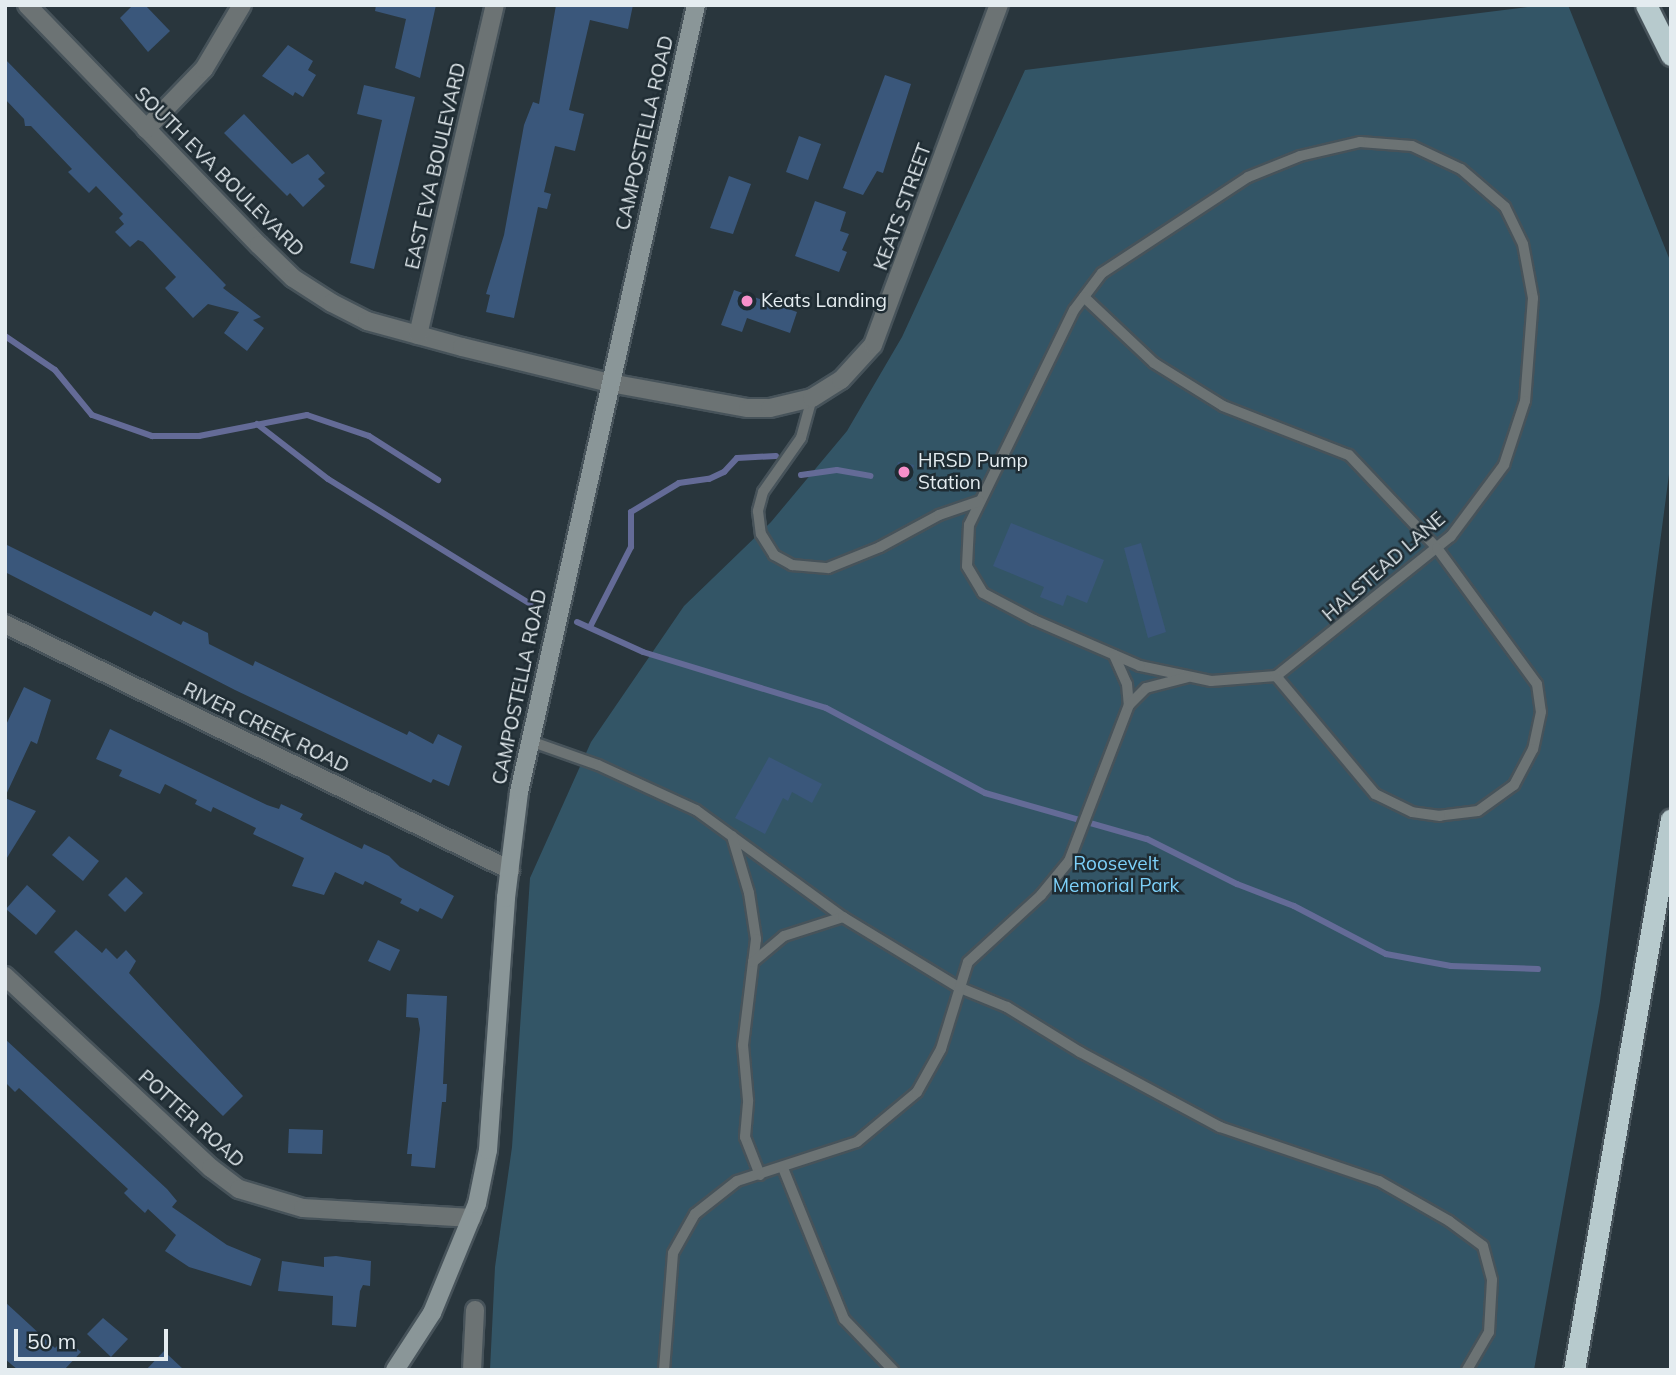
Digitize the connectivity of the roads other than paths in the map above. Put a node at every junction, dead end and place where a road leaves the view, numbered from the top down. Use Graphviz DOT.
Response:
graph roads {
  1 [pos="27,5"];
  2 [pos="242,5"];
  3 [pos="495,5"];
  4 [pos="696,5"];
  5 [pos="999,5"];
  6 [pos="1646,5"];
  7 [pos="1671,55"];
  8 [pos="146,129"];
  9 [pos="1084,297"];
  10 [pos="418,335"];
  11 [pos="610,383"];
  12 [pos="812,398"];
  13 [pos="980,501"];
  14 [pos="1437,548"];
  15 [pos="5,624"];
  16 [pos="1114,655"];
  17 [pos="1191,676"];
  18 [pos="1276,676"];
  19 [pos="1129,705"];
  20 [pos="530,741"];
  21 [pos="1671,819"];
  22 [pos="732,836"];
  23 [pos="510,870"];
  24 [pos="843,917"];
  25 [pos="753,962"];
  26 [pos="5,976"];
  27 [pos="958,987"];
  28 [pos="783,1168"];
  29 [pos="760,1175"];
  30 [pos="472,1218"];
  31 [pos="475,1310"];
  32 [pos="395,1370"];
  33 [pos="472,1370"];
  34 [pos="664,1370"];
  35 [pos="893,1370"];
  36 [pos="1467,1370"];
  37 [pos="1574,1370"];
  1 -- 8 [label="street, SOUTH EVA BOULEVARD"];
  2 -- 8 [label="street"];
  3 -- 10 [label="street, EAST EVA BOULEVARD"];
  4 -- 11 [label="main road, CAMPOSTELLA ROAD"];
  5 -- 12 [label="street, KEATS STREET"];
  6 -- 7 [label="highway"];
  8 -- 10 [label="street, SOUTH EVA BOULEVARD"];
  9 -- 13 [label="lane, HALSTEAD LANE"];
  9 -- 14 [label="lane"];
  9 -- 14 [label="lane, HALSTEAD LANE"];
  10 -- 11 [label="street, SOUTH EVA BOULEVARD"];
  11 -- 12 [label="street, KEATS STREET"];
  11 -- 20 [label="main road, CAMPOSTELLA ROAD"];
  12 -- 13 [label="lane"];
  13 -- 16 [label="lane, HALSTEAD LANE"];
  14 -- 18 [label="lane, HALSTEAD LANE"];
  14 -- 18 [label="lane"];
  15 -- 23 [label="street, RIVER CREEK ROAD"];
  16 -- 17 [label="lane, HALSTEAD LANE"];
  16 -- 19 [label="lane"];
  17 -- 18 [label="lane, HALSTEAD LANE"];
  17 -- 19 [label="lane"];
  19 -- 27 [label="lane"];
  20 -- 22 [label="lane"];
  20 -- 23 [label="main road, CAMPOSTELLA ROAD"];
  21 -- 37 [label="highway"];
  22 -- 24 [label="lane"];
  22 -- 25 [label="lane"];
  23 -- 30 [label="main road, CAMPOSTELLA ROAD"];
  24 -- 25 [label="lane"];
  24 -- 27 [label="lane"];
  25 -- 29 [label="lane"];
  26 -- 30 [label="street, POTTER ROAD"];
  27 -- 28 [label="lane"];
  27 -- 36 [label="lane"];
  28 -- 29 [label="lane"];
  28 -- 35 [label="lane"];
  29 -- 34 [label="lane"];
  30 -- 32 [label="main road, CAMPOSTELLA ROAD"];
  31 -- 33 [label="street"];
}
